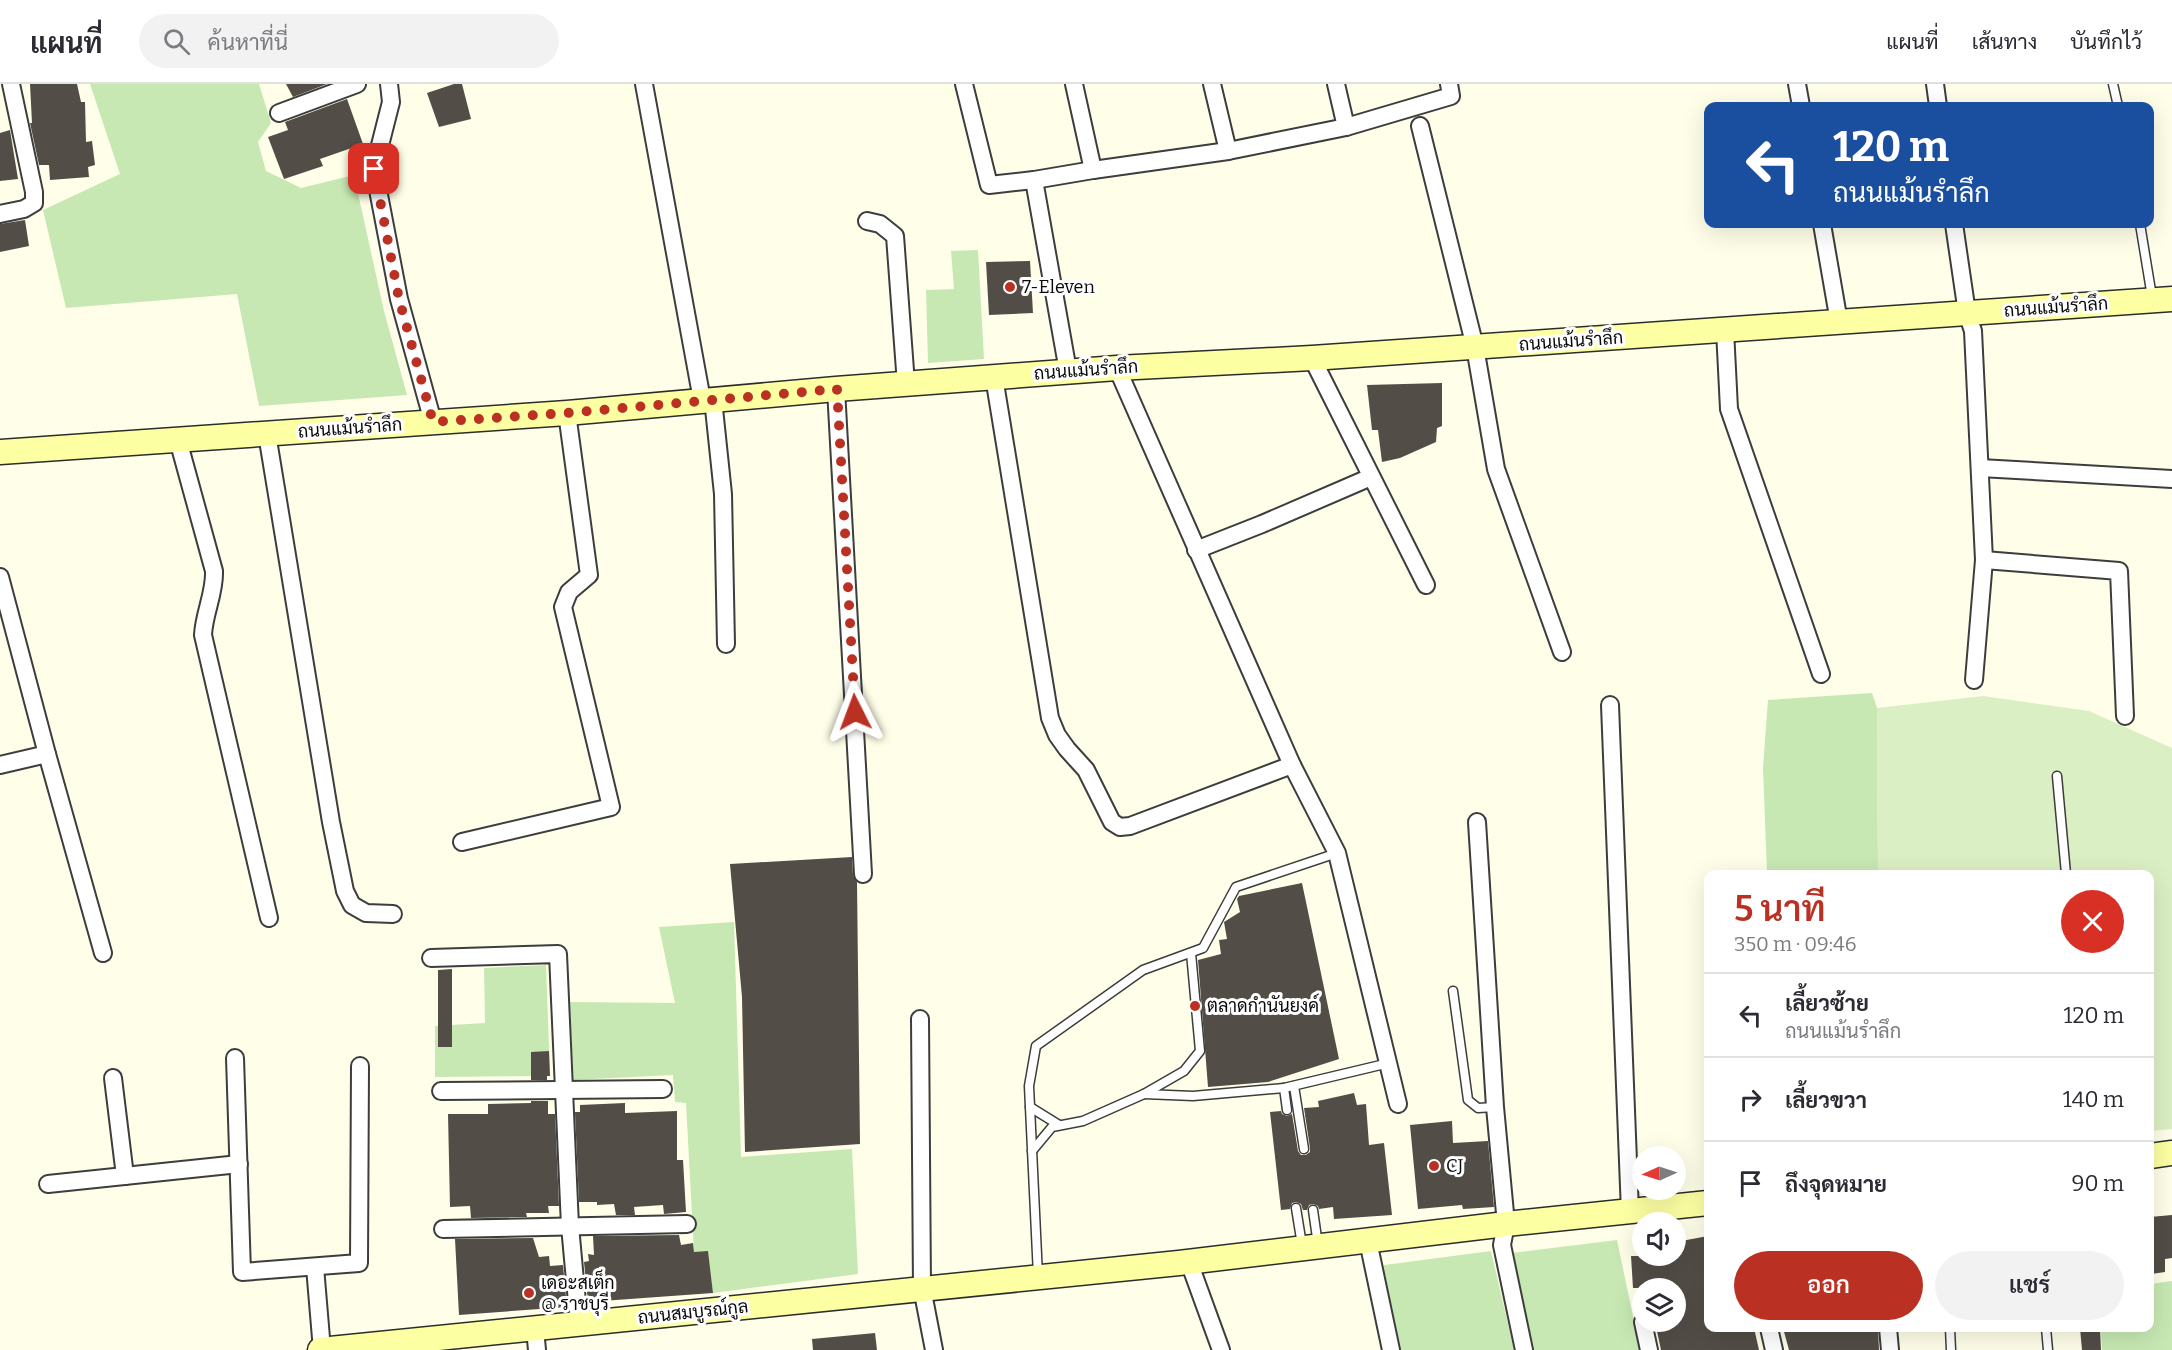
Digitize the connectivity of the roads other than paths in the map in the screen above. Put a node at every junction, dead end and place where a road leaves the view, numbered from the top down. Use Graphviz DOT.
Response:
graph roads {
  1 [pos="11,84"];
  2 [pos="357,84"];
  3 [pos="644,84"];
  4 [pos="964,84"];
  5 [pos="1074,84"];
  6 [pos="1212,84"];
  7 [pos="1336,84"];
  8 [pos="1449,84"];
  9 [pos="1797,84"];
  10 [pos="1935,84"];
  11 [pos="2113,84"];
  12 [pos="393,85"];
  13 [pos="1800,102"];
  14 [pos="1937,102"];
  15 [pos="2117,102"];
  16 [pos="279,112"];
  17 [pos="1420,126"];
  18 [pos="1346,127"];
  19 [pos="1228,151"];
  20 [pos="1093,170"];
  21 [pos="1034,180"];
  22 [pos="0,214"];
  23 [pos="867,221"];
  24 [pos="1823,228"];
  25 [pos="1955,228"];
  26 [pos="2141,228"];
  27 [pos="2162,300"];
  28 [pos="1967,313"];
  29 [pos="1839,322"];
  30 [pos="1725,330"];
  31 [pos="1475,347"];
  32 [pos="1312,358"];
  33 [pos="1117,368"];
  34 [pos="1068,371"];
  35 [pos="994,377"];
  36 [pos="906,384"];
  37 [pos="837,389"];
  38 [pos="707,400"];
  39 [pos="567,413"];
  40 [pos="433,422"];
  41 [pos="267,434"];
  42 [pos="178,440"];
  43 [pos="0,452"];
  44 [pos="1980,468"];
  45 [pos="1371,477"];
  46 [pos="2172,479"];
  47 [pos="1196,550"];
  48 [pos="1984,560"];
  49 [pos="0,577"];
  50 [pos="1426,585"];
  51 [pos="726,644"];
  52 [pos="1562,651"];
  53 [pos="1821,674"];
  54 [pos="1974,680"];
  55 [pos="1610,705"];
  56 [pos="2125,716"];
  57 [pos="47,754"];
  58 [pos="0,765"];
  59 [pos="1292,765"];
  60 [pos="2057,776"];
  61 [pos="1477,822"];
  62 [pos="462,842"];
  63 [pos="1337,852"];
  64 [pos="2066,870"];
  65 [pos="863,874"];
  66 [pos="393,914"];
  67 [pos="269,918"];
  68 [pos="104,953"];
  69 [pos="1191,953"];
  70 [pos="431,958"];
  71 [pos="1453,991"];
  72 [pos="921,1019"];
  73 [pos="235,1058"];
  74 [pos="1389,1063"];
  75 [pos="360,1066"];
  76 [pos="113,1078"];
  77 [pos="1294,1086"];
  78 [pos="1284,1088"];
  79 [pos="563,1089"];
  80 [pos="663,1089"];
  81 [pos="441,1091"];
  82 [pos="1144,1094"];
  83 [pos="1398,1104"];
  84 [pos="1030,1107"];
  85 [pos="1495,1107"];
  86 [pos="1287,1110"];
  87 [pos="1059,1125"];
  88 [pos="1304,1149"];
  89 [pos="1032,1151"];
  90 [pos="2172,1153"];
  91 [pos="2154,1155"];
  92 [pos="239,1164"];
  93 [pos="125,1176"];
  94 [pos="48,1184"];
  95 [pos="1704,1203"];
  96 [pos="1296,1208"];
  97 [pos="1312,1210"];
  98 [pos="1630,1212"];
  99 [pos="687,1224"];
  100 [pos="1506,1224"];
  101 [pos="570,1226"];
  102 [pos="443,1229"];
  103 [pos="1368,1242"];
  104 [pos="1310,1248"];
  105 [pos="1189,1262"];
  106 [pos="315,1267"];
  107 [pos="1038,1276"];
  108 [pos="922,1288"];
  109 [pos="579,1324"];
  110 [pos="1646,1332"];
  111 [pos="1770,1332"];
  112 [pos="1888,1332"];
  113 [pos="1950,1332"];
  114 [pos="2046,1332"];
  115 [pos="536,1340"];
  116 [pos="321,1350"];
  117 [pos="934,1350"];
  118 [pos="1221,1350"];
  119 [pos="1391,1350"];
  120 [pos="1524,1350"];
  121 [pos="1649,1350"];
  122 [pos="1774,1350"];
  123 [pos="1890,1350"];
  124 [pos="1951,1350"];
  125 [pos="2048,1350"];
  1 -- 22 [label="street"];
  2 -- 16 [label="street"];
  3 -- 38 [label="street"];
  4 -- 21 [label="street"];
  5 -- 20 [label="street"];
  6 -- 19 [label="street"];
  7 -- 18 [label="street"];
  8 -- 18 [label="street"];
  9 -- 13 [label="street"];
  10 -- 14 [label="street"];
  11 -- 15 [label="lane"];
  12 -- 40 [label="street"];
  17 -- 31 [label="street"];
  18 -- 19 [label="street"];
  19 -- 20 [label="street"];
  20 -- 21 [label="street"];
  21 -- 34 [label="street"];
  23 -- 36 [label="street"];
  24 -- 29 [label="street"];
  25 -- 28 [label="street"];
  26 -- 27 [label="lane"];
  27 -- 28 [label="street, ถนนแม้นรำลึก"];
  28 -- 29 [label="street, ถนนแม้นรำลึก"];
  28 -- 44 [label="street"];
  29 -- 30 [label="street, ถนนแม้นรำลึก"];
  30 -- 31 [label="street, ถนนแม้นรำลึก"];
  30 -- 53 [label="street"];
  31 -- 32 [label="street, ถนนแม้นรำลึก"];
  31 -- 52 [label="street"];
  32 -- 33 [label="street, ถนนแม้นรำลึก"];
  32 -- 45 [label="street"];
  33 -- 34 [label="street, ถนนแม้นรำลึก"];
  33 -- 47 [label="street"];
  34 -- 35 [label="street, ถนนแม้นรำลึก"];
  35 -- 36 [label="street, ถนนแม้นรำลึก"];
  35 -- 59 [label="street"];
  36 -- 37 [label="street, ถนนแม้นรำลึก"];
  37 -- 38 [label="street, ถนนแม้นรำลึก"];
  37 -- 65 [label="street"];
  38 -- 39 [label="street, ถนนแม้นรำลึก"];
  38 -- 51 [label="street"];
  39 -- 40 [label="street, ถนนแม้นรำลึก"];
  39 -- 62 [label="street"];
  40 -- 41 [label="street, ถนนแม้นรำลึก"];
  41 -- 42 [label="street, ถนนแม้นรำลึก"];
  41 -- 66 [label="street"];
  42 -- 43 [label="street, ถนนแม้นรำลึก"];
  42 -- 67 [label="street"];
  44 -- 46 [label="street"];
  44 -- 48 [label="street"];
  45 -- 47 [label="street"];
  45 -- 50 [label="street"];
  47 -- 59 [label="street"];
  48 -- 54 [label="street"];
  48 -- 56 [label="street"];
  49 -- 57 [label="street"];
  55 -- 98 [label="street"];
  57 -- 58 [label="street"];
  57 -- 68 [label="street"];
  59 -- 63 [label="street"];
  60 -- 64 [label="lane"];
  61 -- 85 [label="street"];
  63 -- 69 [label="lane"];
  63 -- 74 [label="street"];
  69 -- 82 [label="lane"];
  69 -- 84 [label="lane"];
  70 -- 79 [label="street"];
  71 -- 85 [label="lane"];
  72 -- 108 [label="street"];
  73 -- 92 [label="street"];
  74 -- 77 [label="lane"];
  74 -- 83 [label="street"];
  75 -- 106 [label="street"];
  76 -- 93 [label="street"];
  77 -- 78 [label="lane"];
  77 -- 88 [label="lane"];
  78 -- 82 [label="lane"];
  78 -- 86 [label="lane"];
  79 -- 80 [label="street"];
  79 -- 81 [label="street"];
  79 -- 101 [label="street"];
  82 -- 87 [label="lane"];
  84 -- 87 [label="lane"];
  84 -- 89 [label="lane"];
  85 -- 100 [label="street"];
  87 -- 89 [label="lane"];
  89 -- 107 [label="lane"];
  90 -- 91 [label="street"];
  92 -- 93 [label="street"];
  92 -- 106 [label="street"];
  93 -- 94 [label="street"];
  95 -- 98 [label="street, ถนนสมบูรณ์กูล"];
  96 -- 104 [label="lane"];
  97 -- 104 [label="lane"];
  98 -- 100 [label="street, ถนนสมบูรณ์กูล"];
  99 -- 101 [label="street"];
  100 -- 103 [label="street, ถนนสมบูรณ์กูล"];
  100 -- 120 [label="street"];
  101 -- 102 [label="street"];
  101 -- 109 [label="street"];
  103 -- 104 [label="street, ถนนสมบูรณ์กูล"];
  103 -- 119 [label="street"];
  104 -- 105 [label="street, ถนนสมบูรณ์กูล"];
  105 -- 107 [label="street, ถนนสมบูรณ์กูล"];
  105 -- 118 [label="street"];
  106 -- 116 [label="street"];
  107 -- 108 [label="street, ถนนสมบูรณ์กูล"];
  108 -- 109 [label="street, ถนนสมบูรณ์กูล"];
  108 -- 117 [label="street"];
  109 -- 115 [label="street, ถนนสมบูรณ์กูล"];
  110 -- 121 [label="street"];
  111 -- 122 [label="street"];
  112 -- 123 [label="street"];
  113 -- 124 [label="lane"];
  114 -- 125 [label="lane"];
  115 -- 116 [label="street, ถนนสมบูรณ์กูล"];
}
